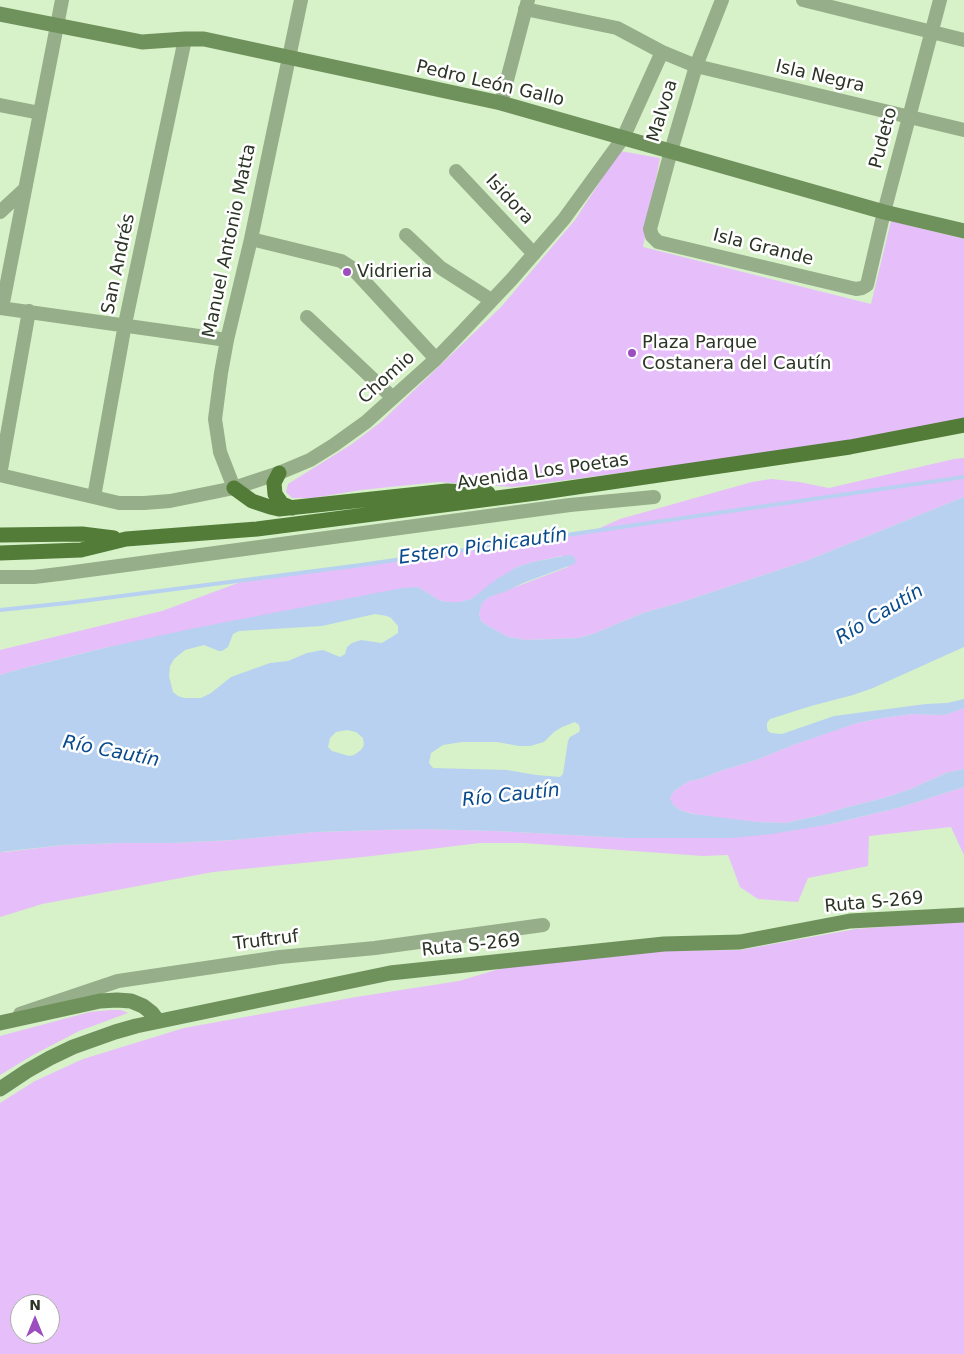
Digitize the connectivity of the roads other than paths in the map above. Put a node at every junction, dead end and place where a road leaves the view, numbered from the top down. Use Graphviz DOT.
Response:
graph roads {
  1 [pos="62,0"];
  2 [pos="301,0"];
  3 [pos="722,0"];
  4 [pos="803,0"];
  5 [pos="940,0"];
  6 [pos="526,4"];
  7 [pos="0,14"];
  8 [pos="57,25"];
  9 [pos="932,32"];
  10 [pos="185,39"];
  11 [pos="964,40"];
  12 [pos="662,52"];
  13 [pos="289,58"];
  14 [pos="696,66"];
  15 [pos="501,103"];
  16 [pos="0,105"];
  17 [pos="40,113"];
  18 [pos="909,117"];
  19 [pos="964,130"];
  20 [pos="623,138"];
  21 [pos="671,151"];
  22 [pos="456,171"];
  23 [pos="25,189"];
  24 [pos="0,212"];
  25 [pos="884,212"];
  26 [pos="964,231"];
  27 [pos="406,235"];
  28 [pos="652,236"];
  29 [pos="251,239"];
  30 [pos="534,254"];
  31 [pos="867,285"];
  32 [pos="491,300"];
  33 [pos="1,308"];
  34 [pos="29,311"];
  35 [pos="308,317"];
  36 [pos="125,324"];
  37 [pos="227,340"];
  38 [pos="436,359"];
  39 [pos="393,398"];
  40 [pos="964,424"];
  41 [pos="279,474"];
  42 [pos="0,475"];
  43 [pos="234,488"];
  44 [pos="512,496"];
  45 [pos="94,497"];
  46 [pos="654,497"];
  47 [pos="293,508"];
  48 [pos="0,535"];
  49 [pos="126,539"];
  50 [pos="1,553"];
  51 [pos="0,577"];
  52 [pos="964,915"];
  53 [pos="543,926"];
  54 [pos="158,1021"];
  55 [pos="0,1022"];
  56 [pos="0,1090"];
  1 -- 8 [label="street"];
  2 -- 13 [label="street, Manuel Antonio Matta"];
  3 -- 14 [label="street, Malvoa"];
  4 -- 9 [label="street"];
  5 -- 9 [label="street, Pudeto"];
  6 -- 12 [label="street, Isla Negra"];
  6 -- 15 [label="street"];
  7 -- 8 [label="street, Pedro León Gallo"];
  8 -- 10 [label="street, Pedro León Gallo"];
  8 -- 17 [label="street"];
  9 -- 11 [label="street"];
  9 -- 18 [label="street, Pudeto"];
  10 -- 13 [label="street, Pedro León Gallo"];
  10 -- 36 [label="street, San Andrés"];
  12 -- 14 [label="street, Isla Negra"];
  12 -- 20 [label="street, Chomio"];
  13 -- 15 [label="street, Pedro León Gallo"];
  13 -- 29 [label="street, Manuel Antonio Matta"];
  14 -- 18 [label="street, Isla Negra"];
  14 -- 21 [label="street, Malvoa"];
  15 -- 20 [label="street, Pedro León Gallo"];
  16 -- 17 [label="street"];
  17 -- 23 [label="street"];
  18 -- 19 [label="street, Isla Negra"];
  18 -- 25 [label="street, Pudeto"];
  20 -- 21 [label="street, Pedro León Gallo"];
  20 -- 30 [label="street, Chomio"];
  21 -- 25 [label="street, Pedro León Gallo"];
  21 -- 28 [label="street, Malvoa"];
  22 -- 30 [label="street, Isidora"];
  23 -- 24 [label="street"];
  23 -- 33 [label="street"];
  25 -- 26 [label="street, Pedro León Gallo"];
  25 -- 31 [label="street, Pudeto"];
  27 -- 32 [label="street"];
  28 -- 31 [label="street, Isla Grande"];
  29 -- 37 [label="street, Manuel Antonio Matta"];
  29 -- 38 [label="street"];
  30 -- 32 [label="street, Chomio"];
  32 -- 38 [label="street, Chomio"];
  33 -- 34 [label="street"];
  34 -- 36 [label="street"];
  34 -- 42 [label="street"];
  35 -- 39 [label="street"];
  36 -- 37 [label="street"];
  36 -- 45 [label="street, San Andrés"];
  37 -- 43 [label="street, Manuel Antonio Matta"];
  38 -- 39 [label="street, Chomio"];
  39 -- 41 [label="street, Chomio"];
  40 -- 44 [label="main road, Avenida Los Poetas"];
  41 -- 43 [label="street, Chomio"];
  41 -- 47 [label="main road"];
  42 -- 45 [label="street, Chomio"];
  43 -- 45 [label="street, Chomio"];
  43 -- 47 [label="main road"];
  44 -- 47 [label="main road"];
  44 -- 49 [label="main road, Avenida Los Poetas"];
  46 -- 51 [label="street"];
  48 -- 49 [label="main road, Avenida Los Poetas"];
  49 -- 50 [label="main road, Avenida Los Poetas"];
  52 -- 54 [label="street, Ruta S-269"];
  53 -- 55 [label="street, Truftruf"];
  54 -- 55 [label="street, Truftruf"];
  54 -- 56 [label="street, Ruta S-269"];
}
